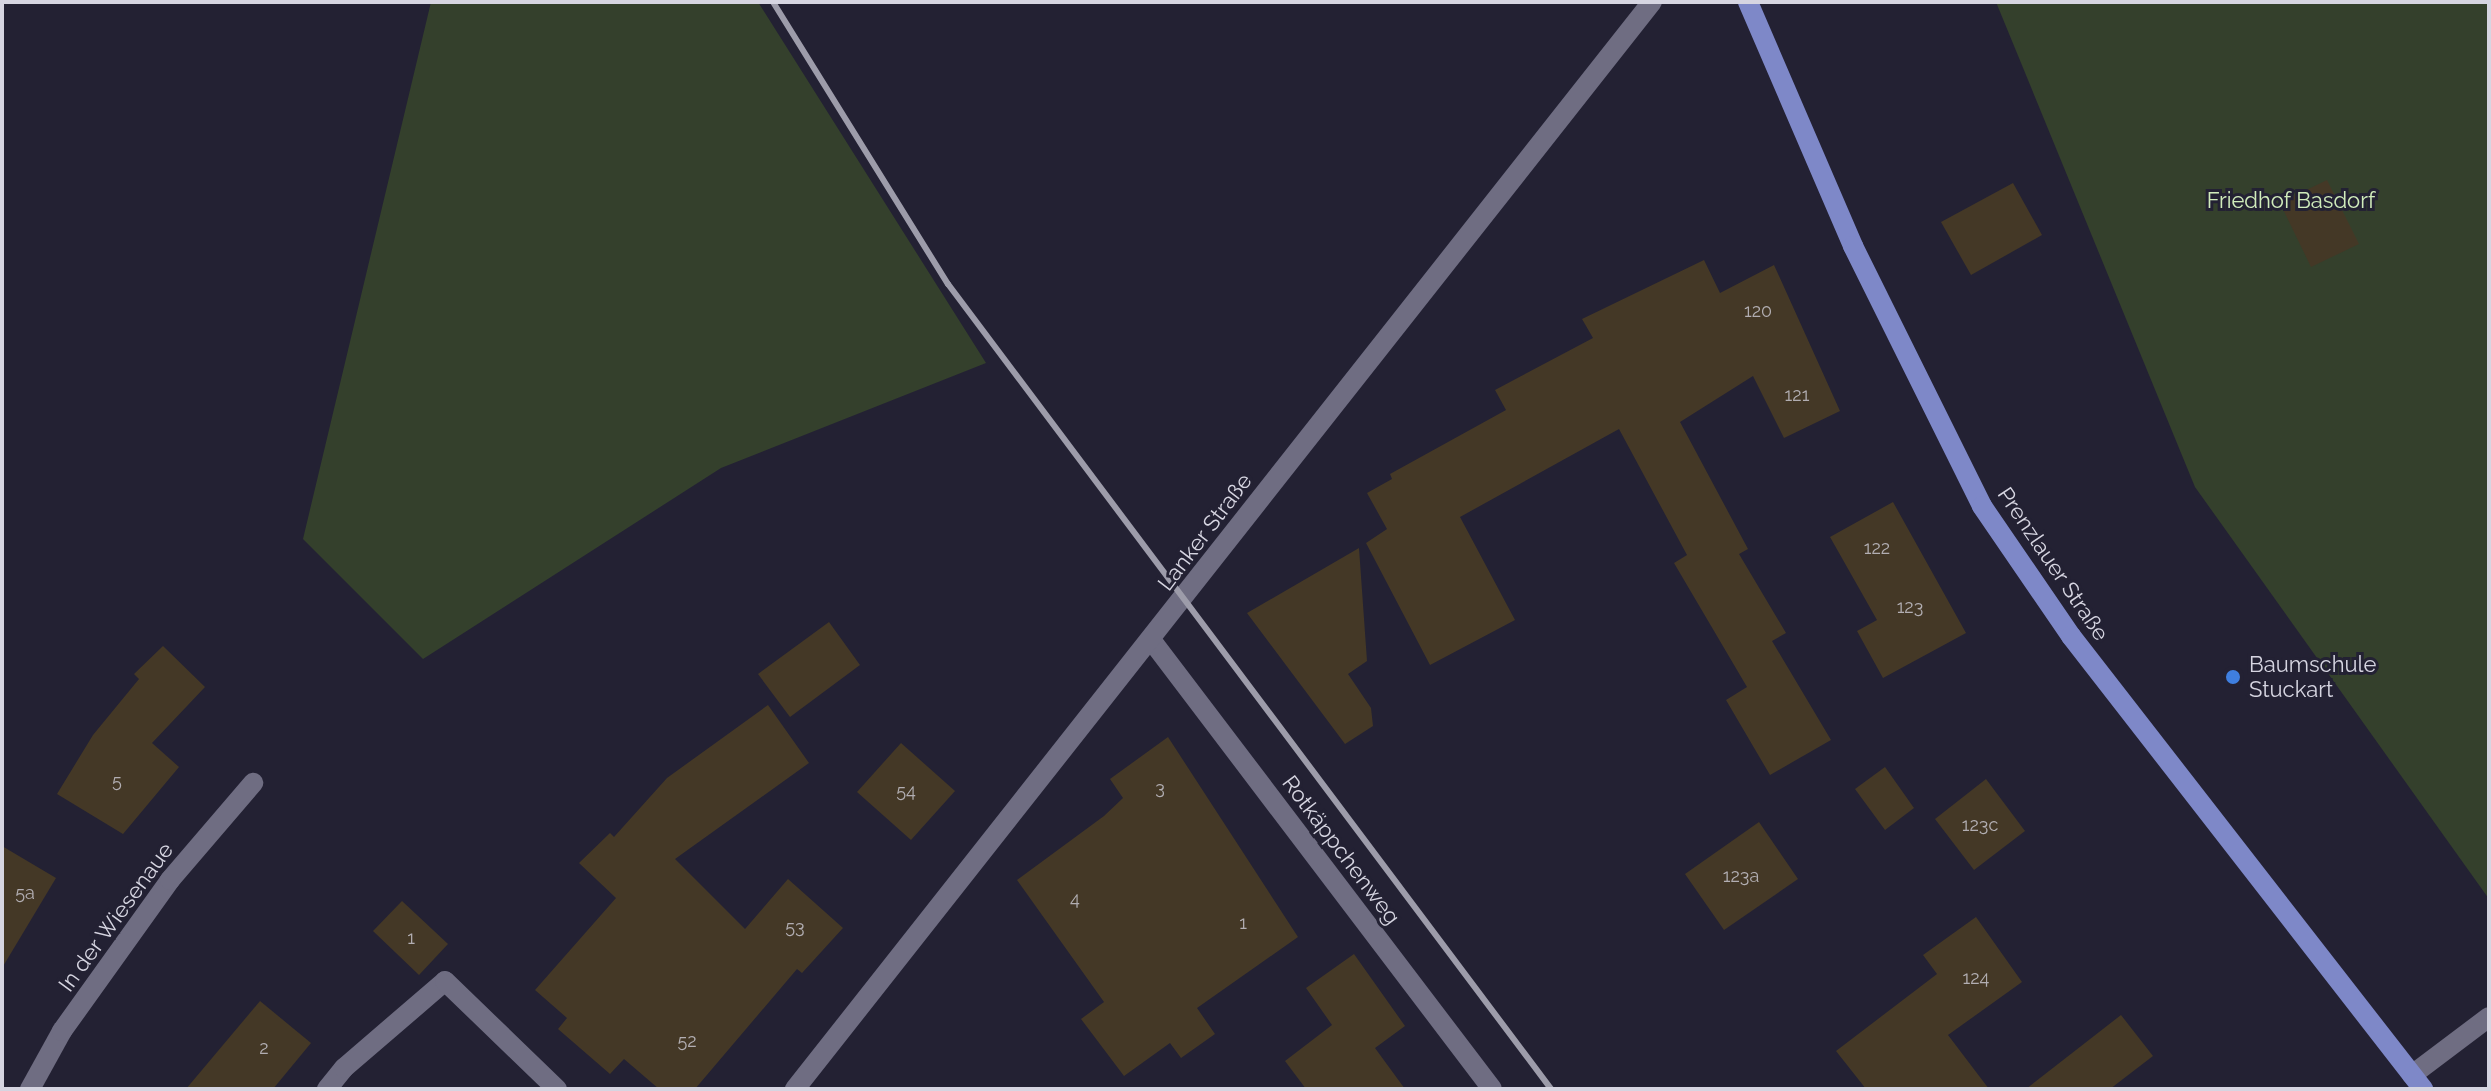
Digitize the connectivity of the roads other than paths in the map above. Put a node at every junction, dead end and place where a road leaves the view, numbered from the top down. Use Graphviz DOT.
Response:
graph roads {
  1 [pos="1652,2"];
  2 [pos="1748,2"];
  3 [pos="1152,641"];
  4 [pos="253,783"];
  5 [pos="2489,1017"];
  6 [pos="2418,1082"];
  7 [pos="30,1089"];
  8 [pos="327,1089"];
  9 [pos="557,1089"];
  10 [pos="795,1089"];
  11 [pos="1492,1089"];
  1 -- 3 [label="street, Lanker Straße"];
  2 -- 6 [label="main road, Prenzlauer Straße"];
  3 -- 10 [label="street, Lanker Straße"];
  3 -- 11 [label="street, Rotkäppchenweg"];
  4 -- 7 [label="street, In der Wiesenaue"];
  5 -- 6 [label="street"];
  8 -- 9 [label="street"];
}
